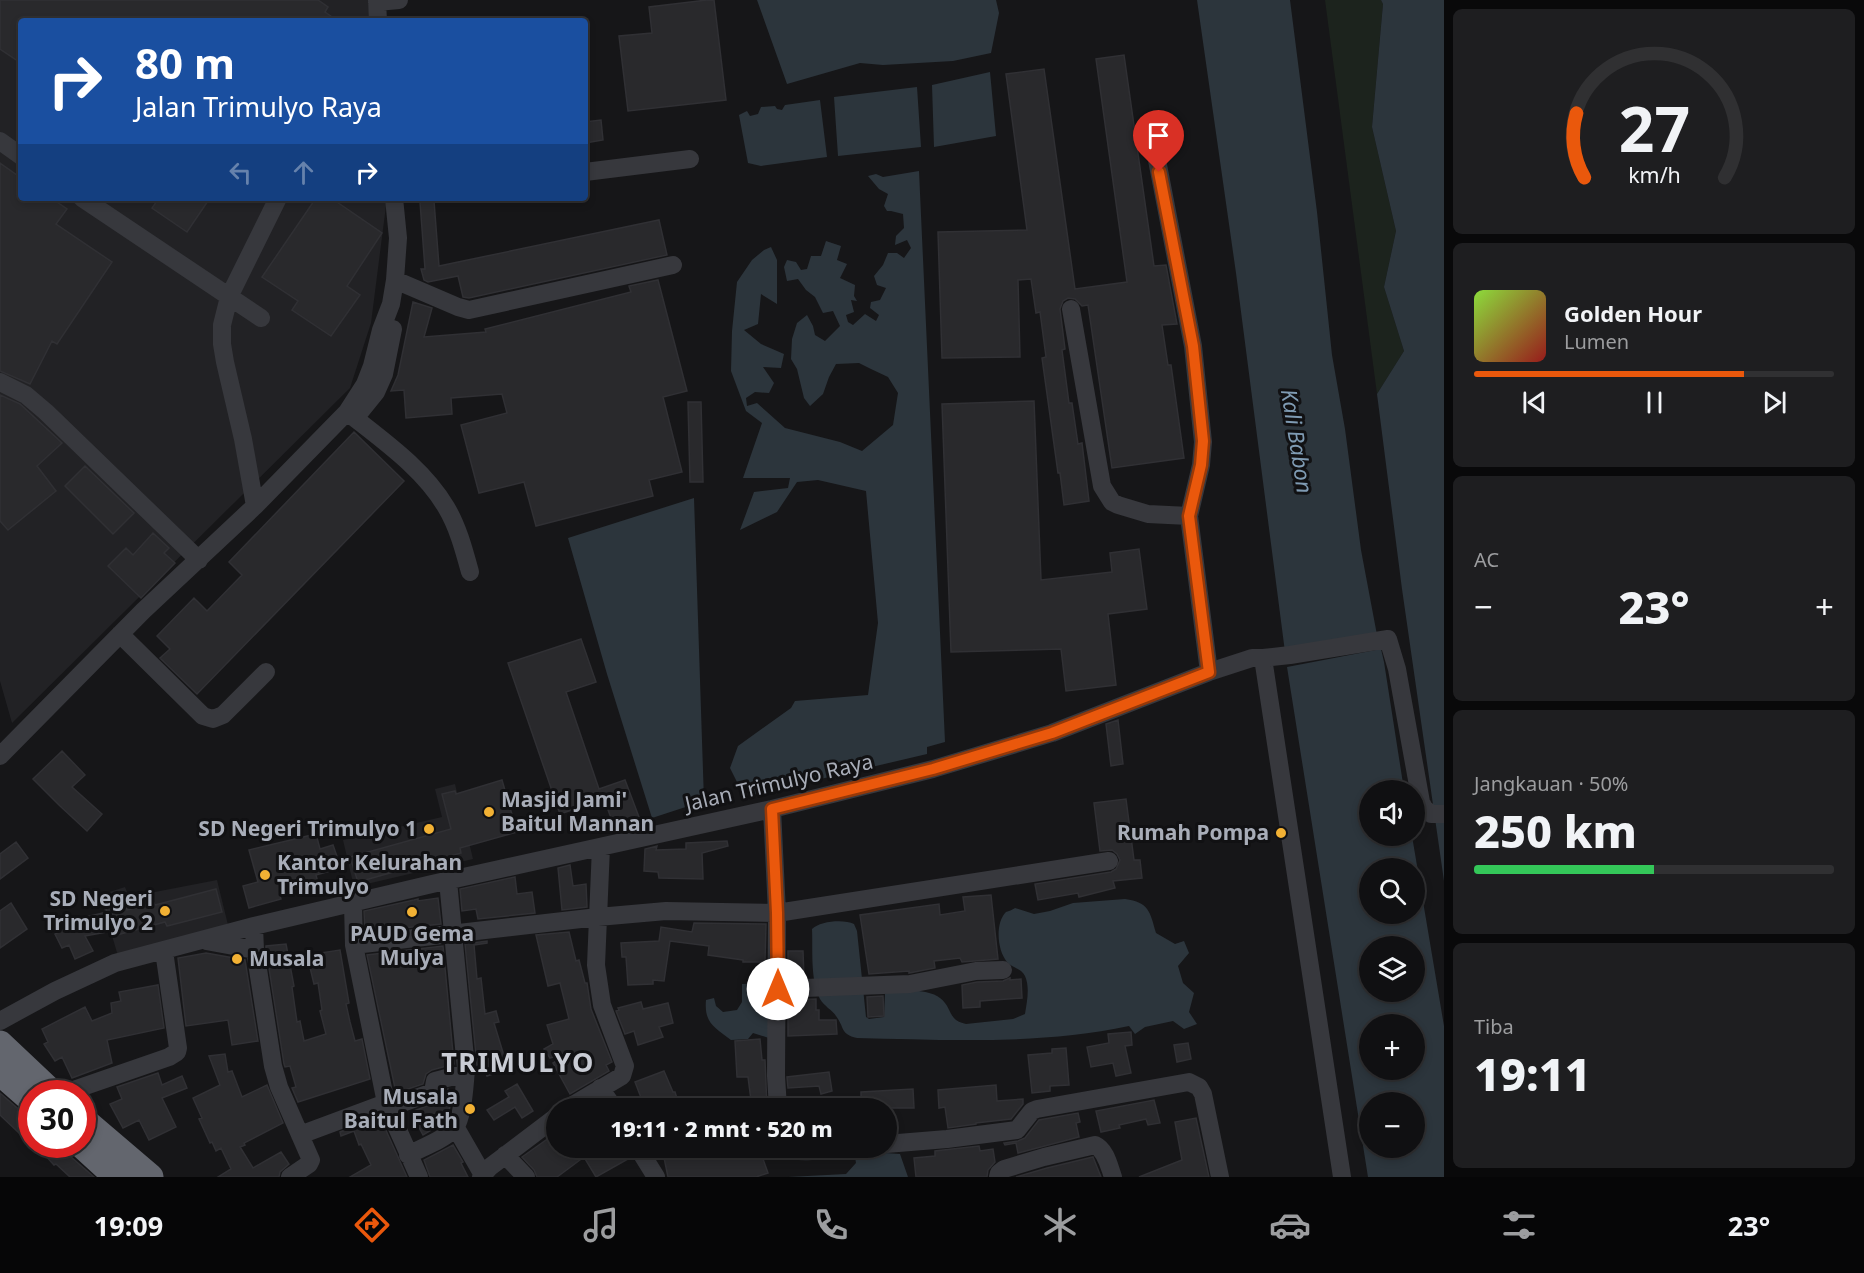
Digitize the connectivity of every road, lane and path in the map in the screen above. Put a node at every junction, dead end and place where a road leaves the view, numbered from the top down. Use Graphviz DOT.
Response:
graph roads {
  1 [pos="399,0"];
  2 [pos="377,1"];
  3 [pos="378,18"];
  4 [pos="1151,129"];
  5 [pos="0,141"];
  6 [pos="18,154"];
  7 [pos="690,159"];
  8 [pos="588,172"];
  9 [pos="86,201"];
  10 [pos="277,201"];
  11 [pos="394,201"];
  12 [pos="673,266"];
  13 [pos="395,280"];
  14 [pos="229,297"];
  15 [pos="1071,309"];
  16 [pos="261,318"];
  17 [pos="0,382"];
  18 [pos="351,415"];
  19 [pos="255,506"];
  20 [pos="1189,516"];
  21 [pos="226,534"];
  22 [pos="199,560"];
  23 [pos="470,572"];
  24 [pos="120,634"];
  25 [pos="1263,658"];
  26 [pos="266,672"];
  27 [pos="1209,672"];
  28 [pos="0,756"];
  29 [pos="772,809"];
  30 [pos="1444,814"];
  31 [pos="601,847"];
  32 [pos="1109,861"];
  33 [pos="448,881"];
  34 [pos="353,903"];
  35 [pos="777,913"];
  36 [pos="598,917"];
  37 [pos="254,926"];
  38 [pos="453,934"];
  39 [pos="201,940"];
  40 [pos="354,945"];
  41 [pos="164,951"];
  42 [pos="255,951"];
  43 [pos="1003,970"];
  44 [pos="778,989"];
  45 [pos="0,1021"];
  46 [pos="0,1044"];
  47 [pos="0,1072"];
  48 [pos="466,1073"];
  49 [pos="38,1080"];
  50 [pos="96,1083"];
  51 [pos="18,1088"];
  52 [pos="600,1088"];
  53 [pos="584,1098"];
  54 [pos="607,1098"];
  55 [pos="777,1098"];
  56 [pos="387,1106"];
  57 [pos="546,1124"];
  58 [pos="456,1128"];
  59 [pos="96,1131"];
  60 [pos="300,1136"];
  61 [pos="897,1143"];
  62 [pos="408,1155"];
  63 [pos="505,1155"];
  64 [pos="94,1158"];
  65 [pos="646,1158"];
  66 [pos="110,1175"];
  67 [pos="999,1175"];
  68 [pos="482,1176"];
  69 [pos="150,1177"];
  70 [pos="290,1177"];
  71 [pos="419,1177"];
  72 [pos="526,1177"];
  73 [pos="656,1177"];
  74 [pos="1113,1177"];
  75 [pos="1220,1177"];
  76 [pos="1342,1177"];
  1 -- 2 [label="street"];
  2 -- 3 [label="street"];
  4 -- 20 [label="street"];
  5 -- 6 [label="street"];
  7 -- 8 [label="street"];
  9 -- 14 [label="street"];
  10 -- 14 [label="street"];
  11 -- 13 [label="street"];
  12 -- 13 [label="street"];
  13 -- 18 [label="street"];
  14 -- 16 [label="street"];
  14 -- 19 [label="street"];
  15 -- 20 [label="street"];
  17 -- 22 [label="street"];
  18 -- 19 [label="street"];
  18 -- 21 [label="street"];
  18 -- 23 [label="street"];
  19 -- 21 [label="street"];
  20 -- 27 [label="street"];
  21 -- 22 [label="street"];
  22 -- 24 [label="street"];
  24 -- 26 [label="street"];
  24 -- 28 [label="street"];
  25 -- 27 [label="street, Jalan Trimulyo Raya"];
  25 -- 30 [label="street, Jalan Trimulyo Raya"];
  25 -- 76 [label="street"];
  27 -- 29 [label="street, Jalan Trimulyo Raya"];
  29 -- 31 [label="street, Jalan Trimulyo Raya"];
  29 -- 35 [label="street"];
  31 -- 33 [label="street, Jalan Trimulyo Raya"];
  31 -- 36 [label="street"];
  32 -- 35 [label="street"];
  33 -- 34 [label="street, Jalan Trimulyo Raya"];
  33 -- 38 [label="street"];
  34 -- 37 [label="street, Jalan Trimulyo Raya"];
  34 -- 40 [label="street"];
  35 -- 36 [label="street"];
  35 -- 44 [label="street"];
  36 -- 38 [label="street"];
  36 -- 52 [label="street"];
  37 -- 39 [label="street, Jalan Trimulyo Raya"];
  37 -- 42 [label="street"];
  38 -- 40 [label="street"];
  38 -- 48 [label="street"];
  39 -- 41 [label="street, Jalan Trimulyo Raya"];
  39 -- 42 [label="street"];
  40 -- 56 [label="street"];
  41 -- 45 [label="street, Jalan Trimulyo Raya"];
  41 -- 50 [label="street"];
  42 -- 60 [label="street"];
  43 -- 44 [label="street"];
  44 -- 55 [label="street"];
  46 -- 49 [label="highway"];
  47 -- 51 [label="highway"];
  48 -- 56 [label="street"];
  48 -- 58 [label="street"];
  52 -- 53 [label="street"];
  52 -- 54 [label="street"];
  56 -- 60 [label="street"];
  56 -- 62 [label="street"];
  57 -- 63 [label="street"];
  58 -- 62 [label="street"];
  58 -- 68 [label="street"];
  59 -- 69 [label="highway"];
  60 -- 70 [label="street"];
  61 -- 75 [label="street"];
  62 -- 71 [label="street"];
  63 -- 68 [label="street"];
  63 -- 72 [label="street"];
  64 -- 66 [label="highway"];
  65 -- 73 [label="street"];
  67 -- 74 [label="street"];
}
